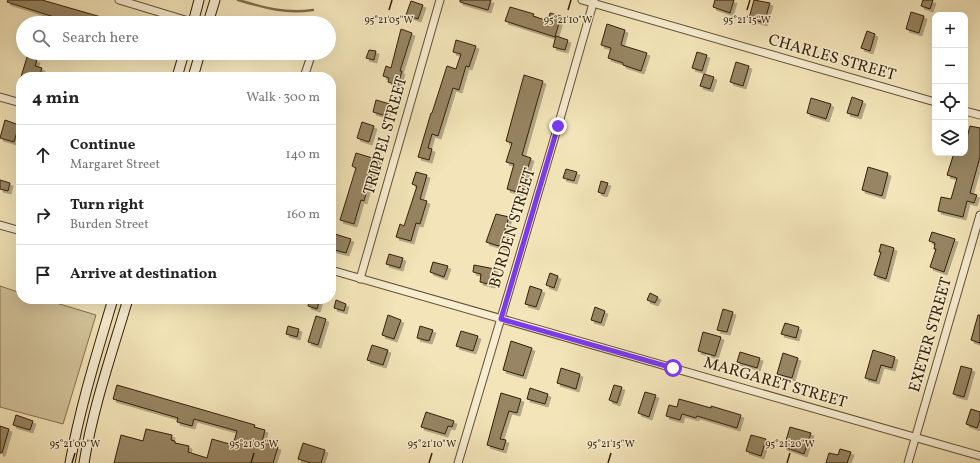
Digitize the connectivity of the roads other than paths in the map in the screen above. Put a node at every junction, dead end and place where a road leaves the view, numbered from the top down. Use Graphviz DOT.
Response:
graph roads {
  1 [pos="119,0"];
  2 [pos="199,0"];
  3 [pos="215,0"];
  4 [pos="440,0"];
  5 [pos="582,0"];
  6 [pos="594,2"];
  7 [pos="171,16"];
  8 [pos="196,16"];
  9 [pos="210,16"];
  10 [pos="182,60"];
  11 [pos="198,60"];
  12 [pos="310,60"];
  13 [pos="178,72"];
  14 [pos="194,72"];
  15 [pos="306,72"];
  16 [pos="0,97"];
  17 [pos="932,101"];
  18 [pos="16,102"];
  19 [pos="968,112"];
  20 [pos="980,115"];
  21 [pos="980,215"];
  22 [pos="0,225"];
  23 [pos="16,230"];
  24 [pos="336,272"];
  25 [pos="360,279"];
  26 [pos="112,304"];
  27 [pos="126,304"];
  28 [pos="501,319"];
  29 [pos="91,373"];
  30 [pos="104,378"];
  31 [pos="916,437"];
  32 [pos="980,456"];
  33 [pos="70,463"];
  34 [pos="84,463"];
  35 [pos="458,463"];
  36 [pos="908,463"];
  1 -- 7 [label="street"];
  2 -- 8 [label="main road"];
  3 -- 9 [label="main road"];
  4 -- 25 [label="street, TRIPPEL STREET"];
  5 -- 6 [label="street, CHARLES STREET"];
  6 -- 17 [label="street, CHARLES STREET"];
  6 -- 28 [label="street, BURDEN STREET"];
  10 -- 13 [label="main road"];
  11 -- 14 [label="main road"];
  12 -- 15 [label="street"];
  16 -- 18 [label="street"];
  19 -- 20 [label="street"];
  21 -- 31 [label="street, EXETER STREET"];
  22 -- 23 [label="street"];
  24 -- 25 [label="street, MARGARET STREET"];
  25 -- 28 [label="street, MARGARET STREET"];
  26 -- 29 [label="main road"];
  27 -- 30 [label="main road"];
  28 -- 31 [label="street, MARGARET STREET"];
  28 -- 35 [label="street, BURDEN STREET"];
  29 -- 30 [label="main road"];
  29 -- 33 [label="main road"];
  30 -- 34 [label="main road"];
  31 -- 32 [label="street, MARGARET STREET"];
  31 -- 36 [label="street, EXETER STREET"];
}
